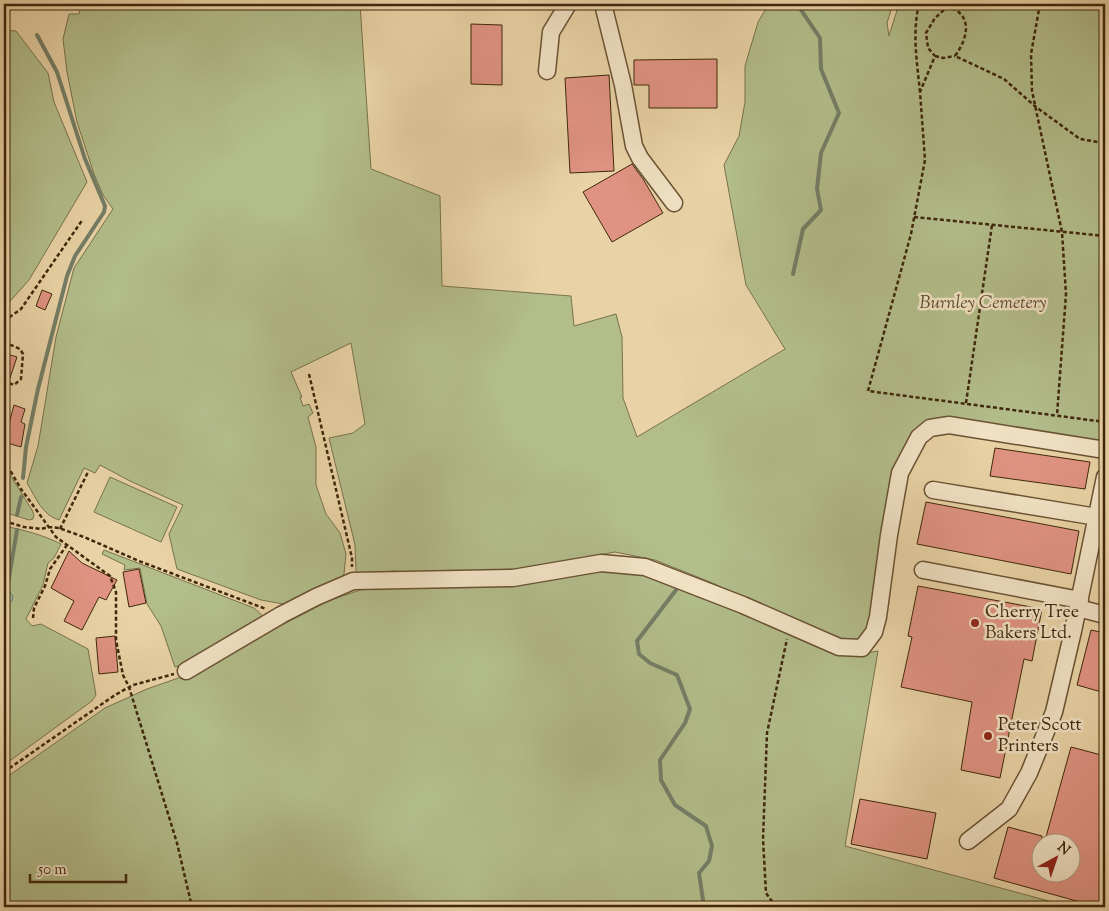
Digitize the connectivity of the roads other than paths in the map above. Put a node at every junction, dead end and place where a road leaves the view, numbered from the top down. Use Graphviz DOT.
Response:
graph roads {
  1 [pos="568,4"];
  2 [pos="603,4"];
  3 [pos="547,71"];
  4 [pos="674,203"];
  5 [pos="1105,450"];
  6 [pos="1105,477"];
  7 [pos="933,490"];
  8 [pos="1097,517"];
  9 [pos="923,570"];
  10 [pos="1079,604"];
  11 [pos="1105,614"];
  12 [pos="186,670"];
  13 [pos="968,841"];
  1 -- 3 [label="street"];
  2 -- 4 [label="street"];
  5 -- 12 [label="street"];
  6 -- 8 [label="street"];
  7 -- 8 [label="street"];
  8 -- 10 [label="street"];
  9 -- 10 [label="street"];
  10 -- 11 [label="street"];
  10 -- 13 [label="street"];
}
